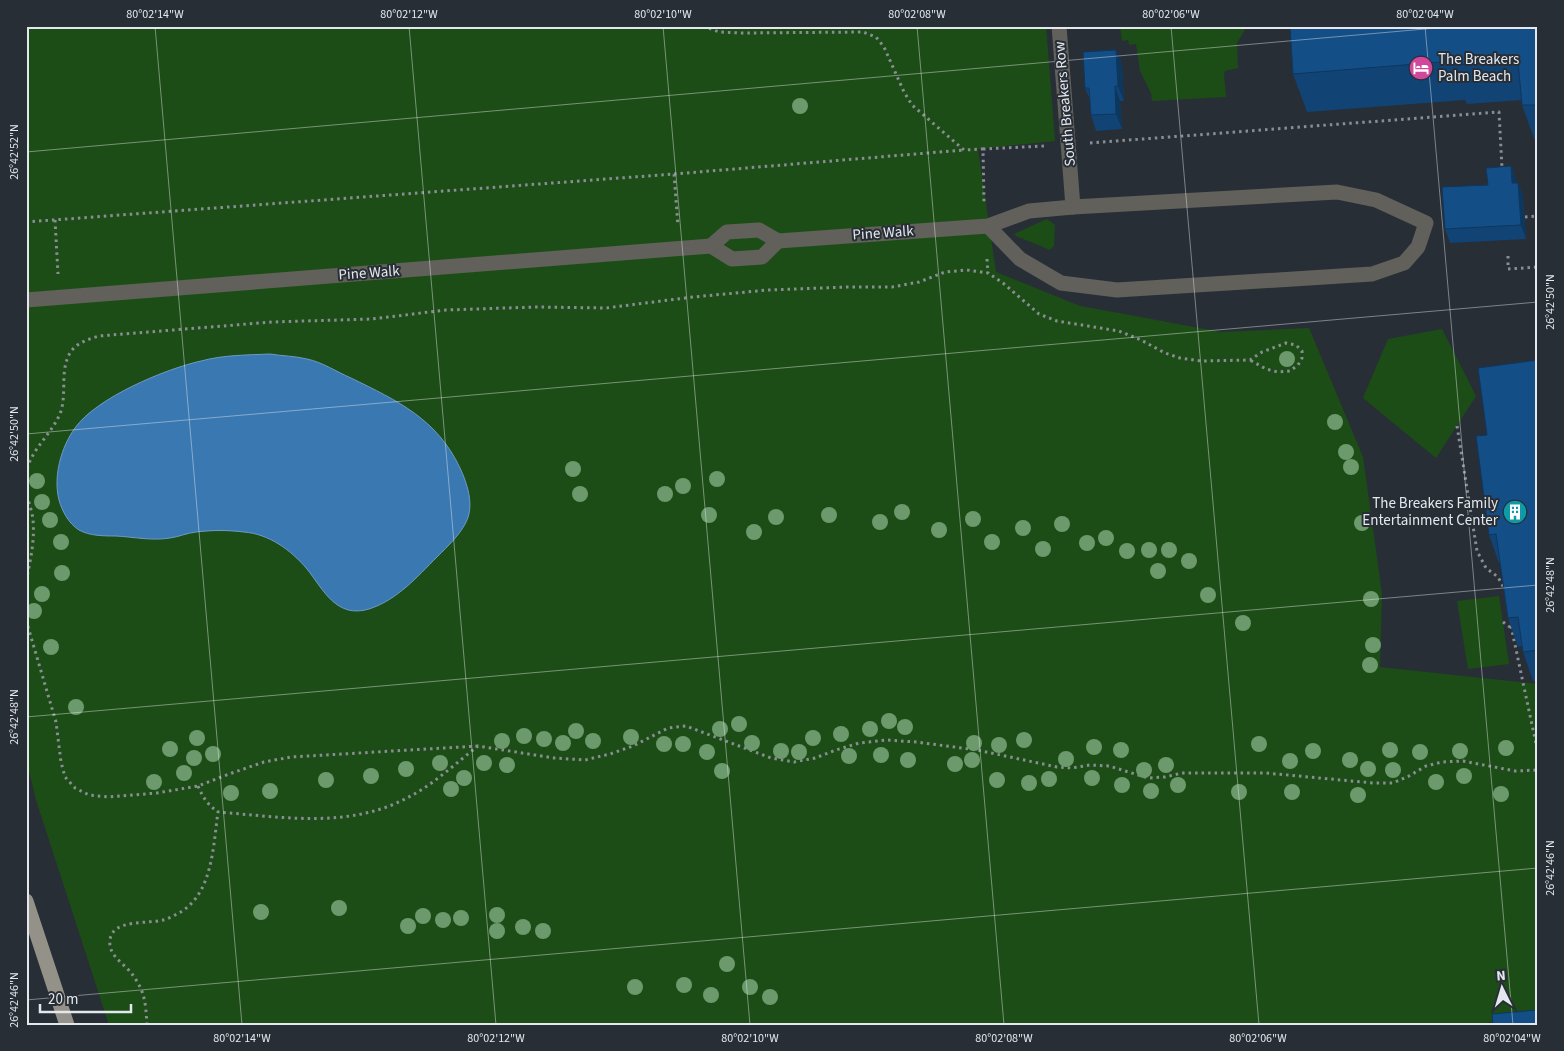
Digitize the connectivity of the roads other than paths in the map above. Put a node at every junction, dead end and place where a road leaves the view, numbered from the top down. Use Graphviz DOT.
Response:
graph roads {
  1 [pos="1059,26"];
  2 [pos="1073,207"];
  3 [pos="986,226"];
  4 [pos="778,241"];
  5 [pos="711,246"];
  6 [pos="26,300"];
  7 [pos="26,901"];
  8 [pos="67,1025"];
  1 -- 2 [label="lane, South Breakers Row"];
  2 -- 3 [label="lane, Pine Walk"];
  2 -- 3 [label="lane, Pine Walk"];
  3 -- 4 [label="lane, Pine Walk"];
  4 -- 5 [label="lane"];
  4 -- 5 [label="lane"];
  5 -- 6 [label="lane, Pine Walk"];
  7 -- 8 [label="main road"];
}
